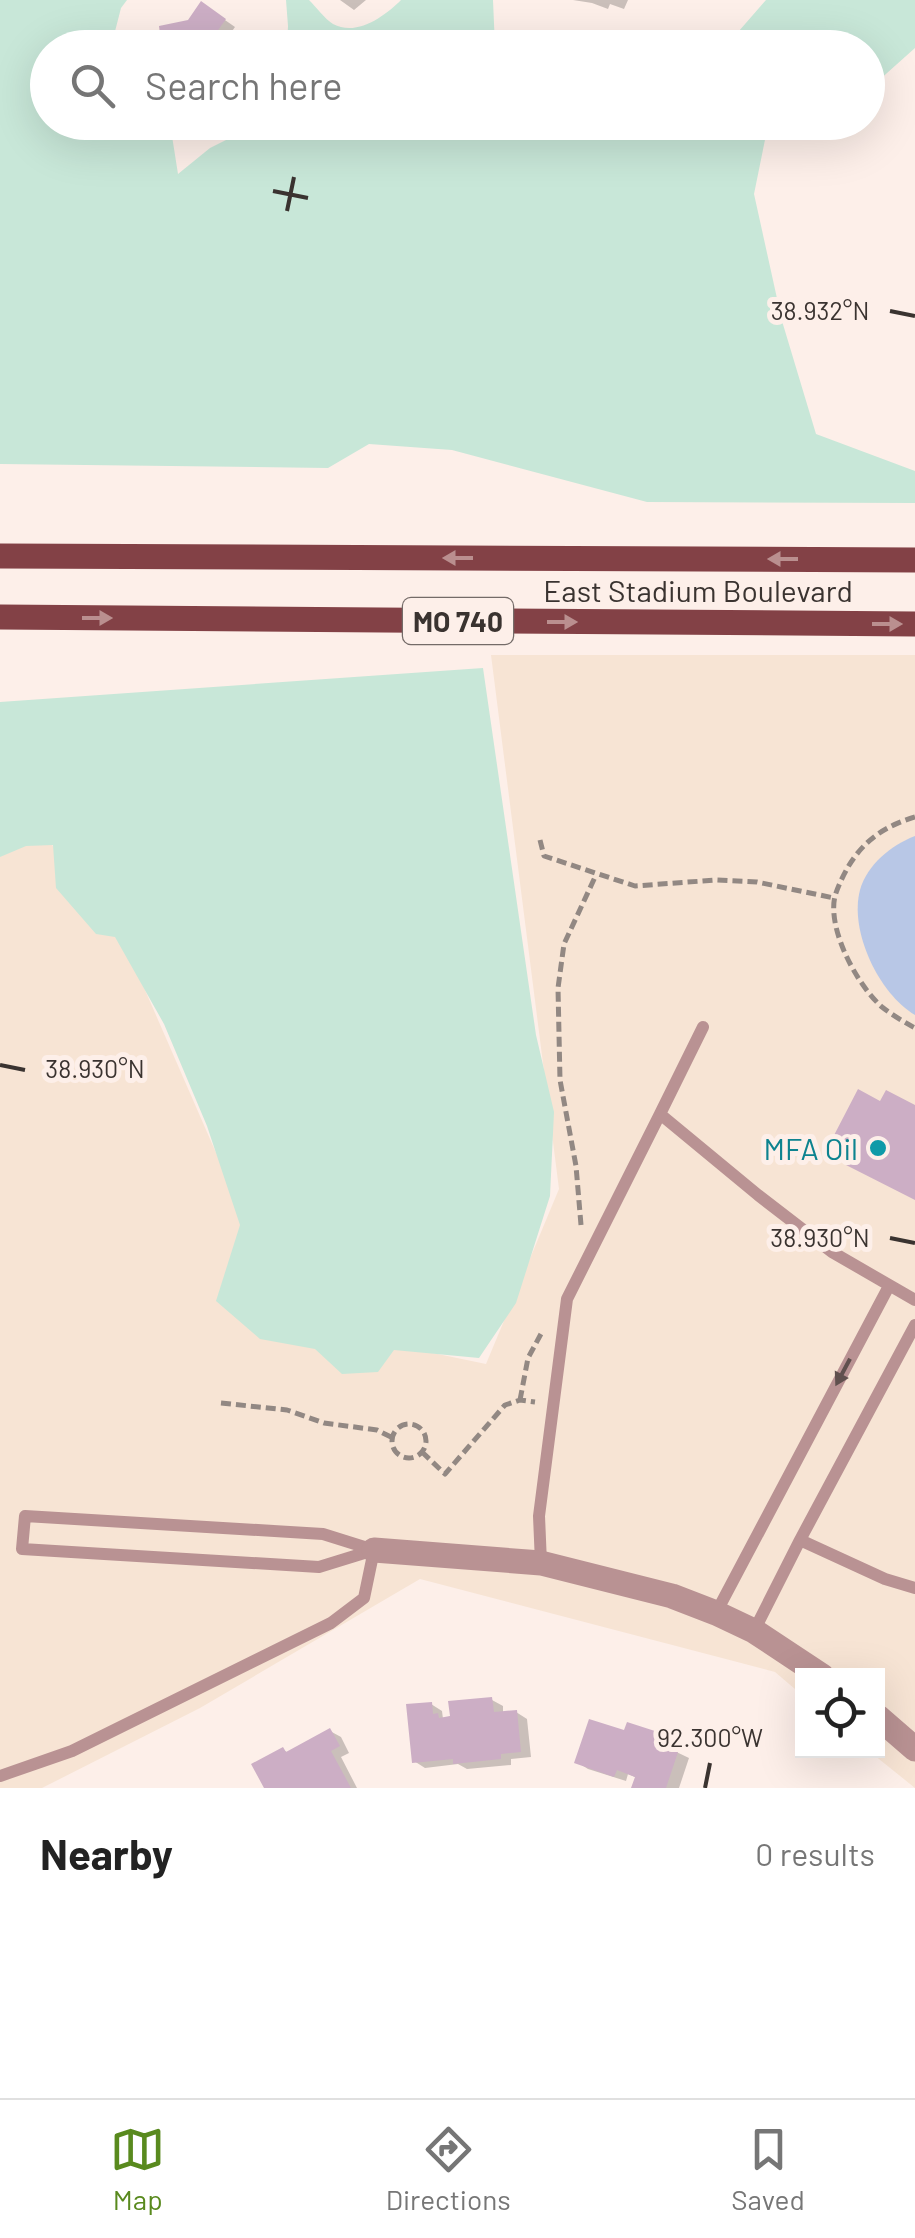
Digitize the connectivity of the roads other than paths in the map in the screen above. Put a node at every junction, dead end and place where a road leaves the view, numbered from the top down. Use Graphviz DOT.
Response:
graph roads {
  1 [pos="0,556"];
  2 [pos="915,560"];
  3 [pos="0,617"];
  4 [pos="915,624"];
  5 [pos="703,1027"];
  6 [pos="660,1114"];
  7 [pos="888,1286"];
  8 [pos="915,1300"];
  9 [pos="915,1325"];
  10 [pos="800,1540"];
  11 [pos="374,1550"];
  12 [pos="541,1563"];
  13 [pos="915,1588"];
  14 [pos="716,1613"];
  15 [pos="754,1632"];
  16 [pos="810,1668"];
  17 [pos="885,1722"];
  18 [pos="915,1749"];
  19 [pos="0,1776"];
  2 -- 1 [label="main road, East Stadium Boulevard / MO 740, one-way"];
  3 -- 4 [label="main road, East Stadium Boulevard / MO 740, one-way"];
  5 -- 6 [label="lane"];
  6 -- 7 [label="lane"];
  6 -- 12 [label="lane"];
  7 -- 8 [label="lane"];
  7 -- 14 [label="lane, one-way"];
  9 -- 10 [label="lane"];
  10 -- 13 [label="lane"];
  10 -- 15 [label="lane"];
  11 -- 11 [label="lane"];
  11 -- 12 [label="street"];
  11 -- 19 [label="lane"];
  12 -- 14 [label="street"];
  14 -- 15 [label="street"];
  15 -- 16 [label="street"];
  17 -- 18 [label="street"];
}
